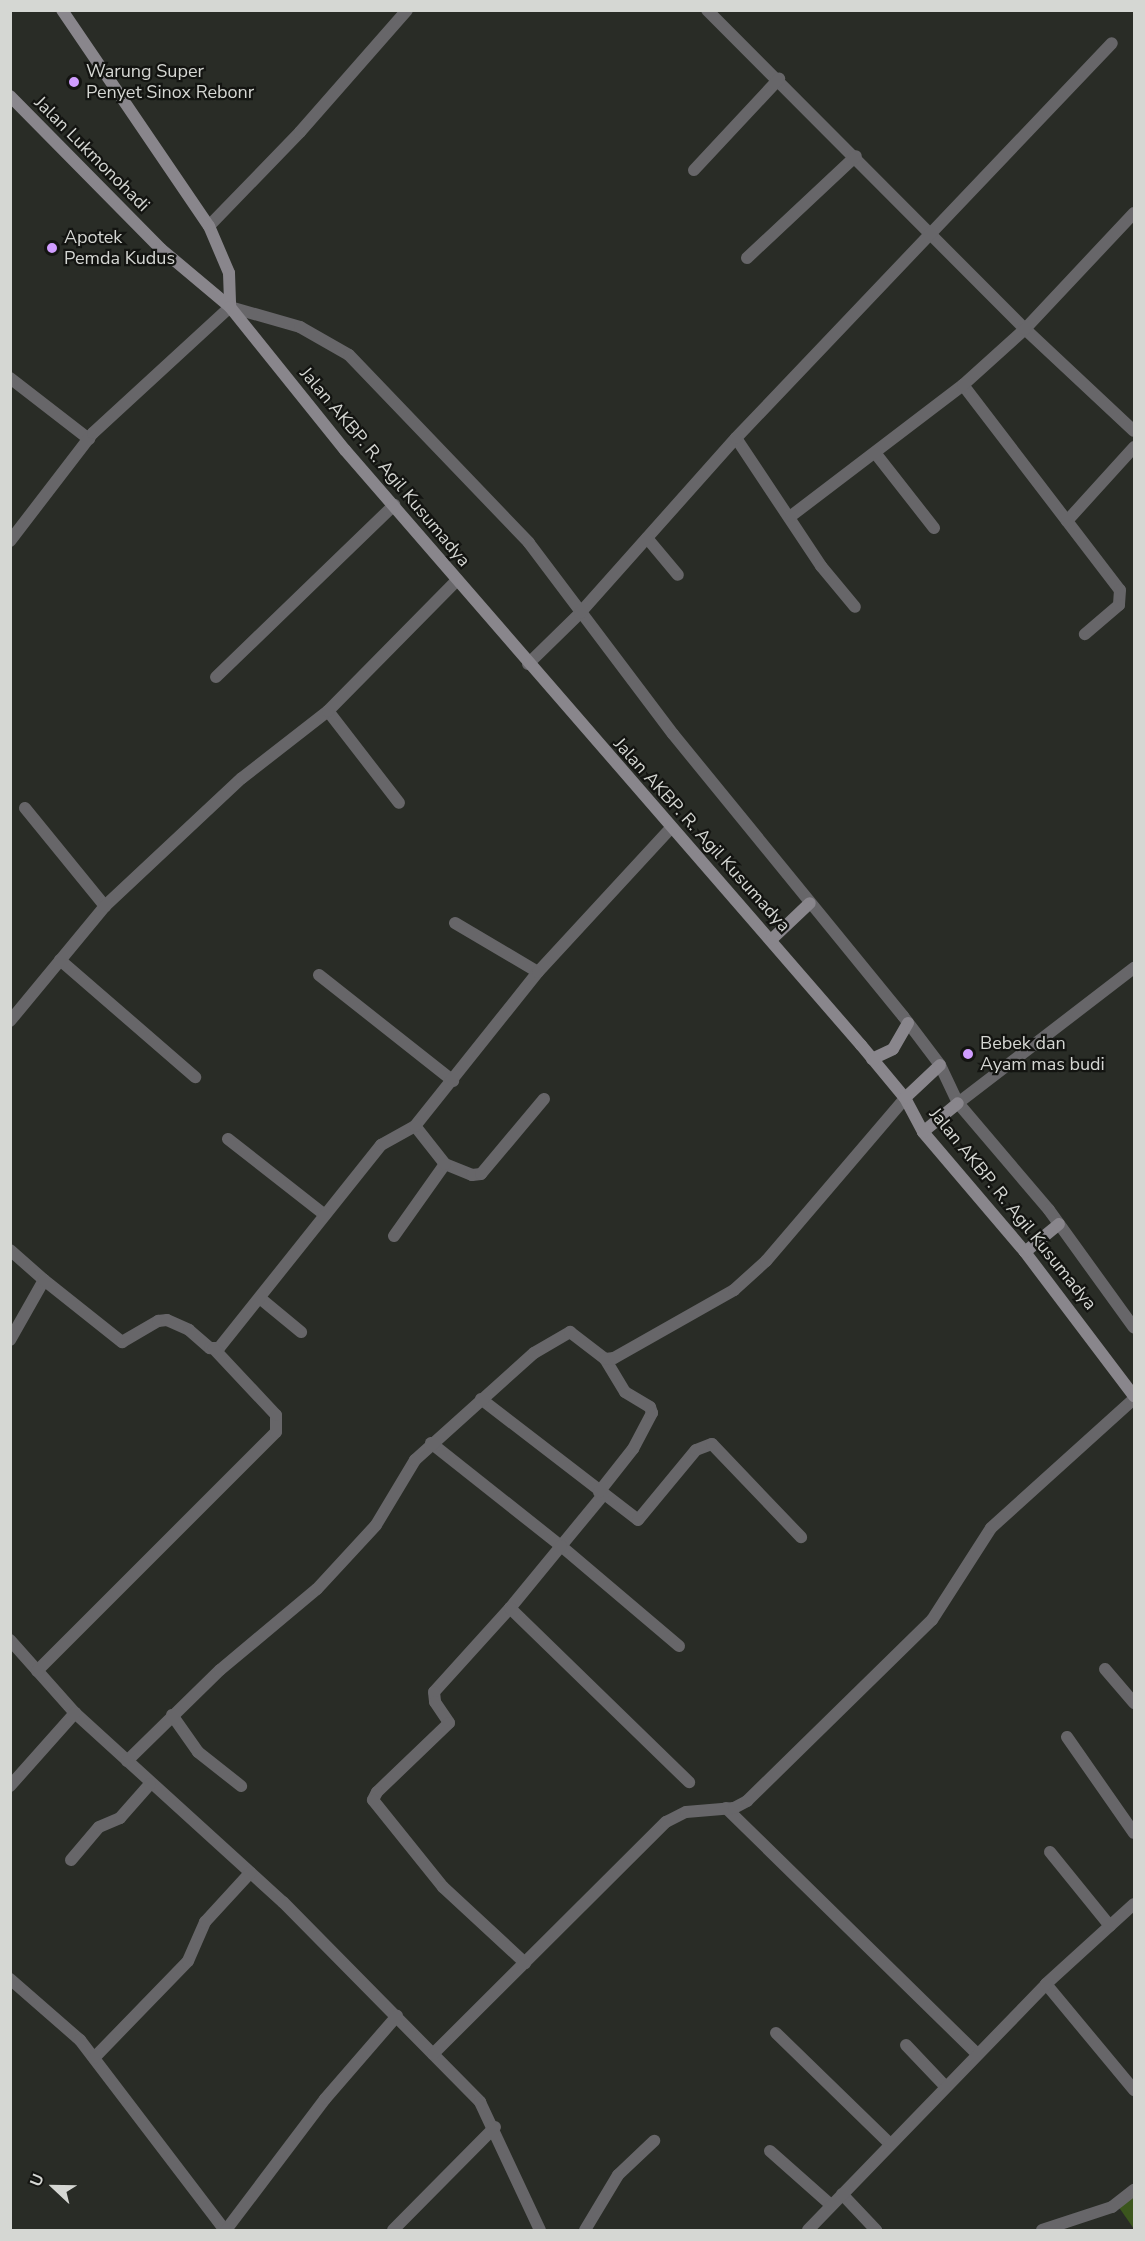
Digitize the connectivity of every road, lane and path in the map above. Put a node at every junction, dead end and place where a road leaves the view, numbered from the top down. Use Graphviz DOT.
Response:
graph roads {
  1 [pos="62,10"];
  2 [pos="407,10"];
  3 [pos="707,10"];
  4 [pos="1112,43"];
  5 [pos="779,79"];
  6 [pos="10,96"];
  7 [pos="856,156"];
  8 [pos="694,170"];
  9 [pos="1134,213"];
  10 [pos="209,226"];
  11 [pos="932,232"];
  12 [pos="747,258"];
  13 [pos="230,307"];
  14 [pos="1024,328"];
  15 [pos="10,378"];
  16 [pos="963,385"];
  17 [pos="1134,431"];
  18 [pos="736,438"];
  19 [pos="89,439"];
  20 [pos="1134,447"];
  21 [pos="876,454"];
  22 [pos="394,505"];
  23 [pos="791,516"];
  24 [pos="1068,521"];
  25 [pos="934,528"];
  26 [pos="647,538"];
  27 [pos="10,541"];
  28 [pos="678,576"];
  29 [pos="457,580"];
  30 [pos="855,607"];
  31 [pos="580,613"];
  32 [pos="1085,634"];
  33 [pos="528,663"];
  34 [pos="216,677"];
  35 [pos="328,711"];
  36 [pos="399,803"];
  37 [pos="25,807"];
  38 [pos="671,828"];
  39 [pos="810,903"];
  40 [pos="105,906"];
  41 [pos="455,923"];
  42 [pos="771,939"];
  43 [pos="60,960"];
  44 [pos="1134,968"];
  45 [pos="538,972"];
  46 [pos="319,975"];
  47 [pos="10,1021"];
  48 [pos="908,1023"];
  49 [pos="872,1059"];
  50 [pos="940,1065"];
  51 [pos="195,1077"];
  52 [pos="453,1081"];
  53 [pos="905,1098"];
  54 [pos="544,1099"];
  55 [pos="958,1103"];
  56 [pos="415,1126"];
  57 [pos="923,1132"];
  58 [pos="228,1139"];
  59 [pos="445,1164"];
  60 [pos="325,1215"];
  61 [pos="1059,1224"];
  62 [pos="394,1236"];
  63 [pos="10,1250"];
  64 [pos="1025,1252"];
  65 [pos="44,1280"];
  66 [pos="261,1299"];
  67 [pos="1134,1328"];
  68 [pos="301,1332"];
  69 [pos="10,1340"];
  70 [pos="214,1349"];
  71 [pos="605,1359"];
  72 [pos="1134,1397"];
  73 [pos="481,1399"];
  74 [pos="431,1443"];
  75 [pos="601,1494"];
  76 [pos="801,1537"];
  77 [pos="561,1546"];
  78 [pos="510,1608"];
  79 [pos="10,1640"];
  80 [pos="679,1646"];
  81 [pos="1105,1669"];
  82 [pos="37,1671"];
  83 [pos="1134,1703"];
  84 [pos="75,1713"];
  85 [pos="172,1715"];
  86 [pos="1067,1737"];
  87 [pos="127,1761"];
  88 [pos="689,1782"];
  89 [pos="150,1784"];
  90 [pos="10,1786"];
  91 [pos="241,1786"];
  92 [pos="730,1808"];
  93 [pos="1134,1833"];
  94 [pos="1050,1852"];
  95 [pos="71,1860"];
  96 [pos="249,1873"];
  97 [pos="1134,1904"];
  98 [pos="1110,1926"];
  99 [pos="525,1963"];
  100 [pos="10,1979"];
  101 [pos="1046,1984"];
  102 [pos="397,2016"];
  103 [pos="776,2033"];
  104 [pos="906,2045"];
  105 [pos="976,2053"];
  106 [pos="433,2054"];
  107 [pos="94,2058"];
  108 [pos="945,2086"];
  109 [pos="1134,2090"];
  110 [pos="495,2127"];
  111 [pos="654,2141"];
  112 [pos="889,2143"];
  113 [pos="770,2151"];
  114 [pos="1134,2190"];
  115 [pos="842,2194"];
  116 [pos="831,2205"];
  117 [pos="225,2230"];
  118 [pos="393,2230"];
  119 [pos="540,2230"];
  120 [pos="585,2230"];
  121 [pos="808,2230"];
  122 [pos="876,2230"];
  123 [pos="1042,2230"];
  1 -- 10 [label="main road"];
  2 -- 10 [label="street"];
  3 -- 5 [label="street"];
  4 -- 11 [label="street"];
  5 -- 7 [label="street"];
  5 -- 8 [label="street"];
  6 -- 13 [label="main road, Jalan Lukmonohadi"];
  7 -- 11 [label="street"];
  7 -- 12 [label="street"];
  9 -- 14 [label="street"];
  10 -- 13 [label="main road"];
  11 -- 14 [label="street"];
  11 -- 18 [label="street"];
  13 -- 19 [label="street"];
  13 -- 22 [label="main road, Jalan AKBP. R. Agil Kusumadya"];
  13 -- 31 [label="street"];
  14 -- 16 [label="street"];
  14 -- 17 [label="street"];
  15 -- 19 [label="street"];
  16 -- 21 [label="street"];
  16 -- 24 [label="street"];
  18 -- 23 [label="street"];
  18 -- 26 [label="street"];
  19 -- 27 [label="street"];
  20 -- 24 [label="street"];
  21 -- 23 [label="street"];
  21 -- 25 [label="street"];
  22 -- 29 [label="main road, Jalan AKBP. R. Agil Kusumadya"];
  22 -- 34 [label="street"];
  23 -- 30 [label="street"];
  24 -- 32 [label="street"];
  26 -- 28 [label="street"];
  26 -- 31 [label="street"];
  29 -- 33 [label="main road, Jalan AKBP. R. Agil Kusumadya"];
  29 -- 35 [label="street"];
  31 -- 33 [label="street"];
  31 -- 39 [label="street"];
  33 -- 38 [label="main road, Jalan AKBP. R. Agil Kusumadya"];
  35 -- 36 [label="street"];
  35 -- 40 [label="street"];
  37 -- 40 [label="street"];
  38 -- 42 [label="main road, Jalan AKBP. R. Agil Kusumadya"];
  38 -- 45 [label="street"];
  39 -- 42 [label="main road"];
  39 -- 48 [label="street"];
  40 -- 43 [label="street"];
  41 -- 45 [label="street"];
  42 -- 49 [label="main road, Jalan AKBP. R. Agil Kusumadya"];
  43 -- 47 [label="street"];
  43 -- 51 [label="street"];
  44 -- 55 [label="street"];
  45 -- 52 [label="street"];
  46 -- 52 [label="street"];
  48 -- 49 [label="main road"];
  48 -- 50 [label="street"];
  49 -- 53 [label="main road, Jalan AKBP. R. Agil Kusumadya"];
  50 -- 53 [label="main road"];
  50 -- 55 [label="street"];
  52 -- 56 [label="street"];
  53 -- 57 [label="main road, Jalan AKBP. R. Agil Kusumadya"];
  53 -- 71 [label="street"];
  54 -- 59 [label="street"];
  55 -- 57 [label="main road"];
  55 -- 61 [label="street"];
  56 -- 59 [label="street"];
  56 -- 60 [label="street"];
  57 -- 64 [label="main road, Jalan AKBP. R. Agil Kusumadya"];
  58 -- 60 [label="street"];
  59 -- 62 [label="street"];
  60 -- 66 [label="street"];
  61 -- 64 [label="main road"];
  61 -- 67 [label="street"];
  63 -- 65 [label="street"];
  64 -- 72 [label="main road, Jalan AKBP. R. Agil Kusumadya"];
  65 -- 69 [label="street"];
  65 -- 70 [label="street"];
  66 -- 68 [label="street"];
  66 -- 70 [label="street"];
  70 -- 82 [label="street"];
  71 -- 73 [label="street"];
  71 -- 75 [label="street"];
  72 -- 92 [label="street"];
  73 -- 74 [label="street"];
  73 -- 75 [label="street"];
  74 -- 77 [label="street"];
  74 -- 85 [label="street"];
  75 -- 76 [label="street"];
  75 -- 77 [label="street"];
  77 -- 78 [label="street"];
  77 -- 80 [label="street"];
  78 -- 88 [label="street"];
  78 -- 99 [label="street"];
  79 -- 82 [label="street"];
  81 -- 83 [label="street"];
  82 -- 84 [label="street"];
  84 -- 87 [label="street"];
  84 -- 90 [label="street"];
  85 -- 87 [label="street"];
  85 -- 91 [label="street"];
  86 -- 93 [label="street"];
  87 -- 89 [label="street"];
  89 -- 95 [label="street"];
  89 -- 96 [label="street"];
  92 -- 99 [label="street"];
  92 -- 105 [label="street"];
  94 -- 98 [label="street"];
  96 -- 102 [label="street"];
  96 -- 107 [label="street"];
  97 -- 98 [label="street"];
  98 -- 101 [label="street"];
  99 -- 106 [label="street"];
  100 -- 107 [label="street"];
  101 -- 105 [label="street"];
  101 -- 109 [label="street"];
  102 -- 106 [label="street"];
  102 -- 117 [label="street"];
  103 -- 112 [label="street"];
  104 -- 108 [label="street"];
  105 -- 108 [label="street"];
  106 -- 110 [label="street"];
  107 -- 117 [label="street"];
  108 -- 112 [label="street"];
  110 -- 118 [label="street"];
  110 -- 119 [label="street"];
  111 -- 120 [label="street"];
  112 -- 115 [label="street"];
  113 -- 116 [label="street"];
  114 -- 123 [label="street"];
  115 -- 116 [label="street"];
  115 -- 122 [label="street"];
  116 -- 121 [label="street"];
}
